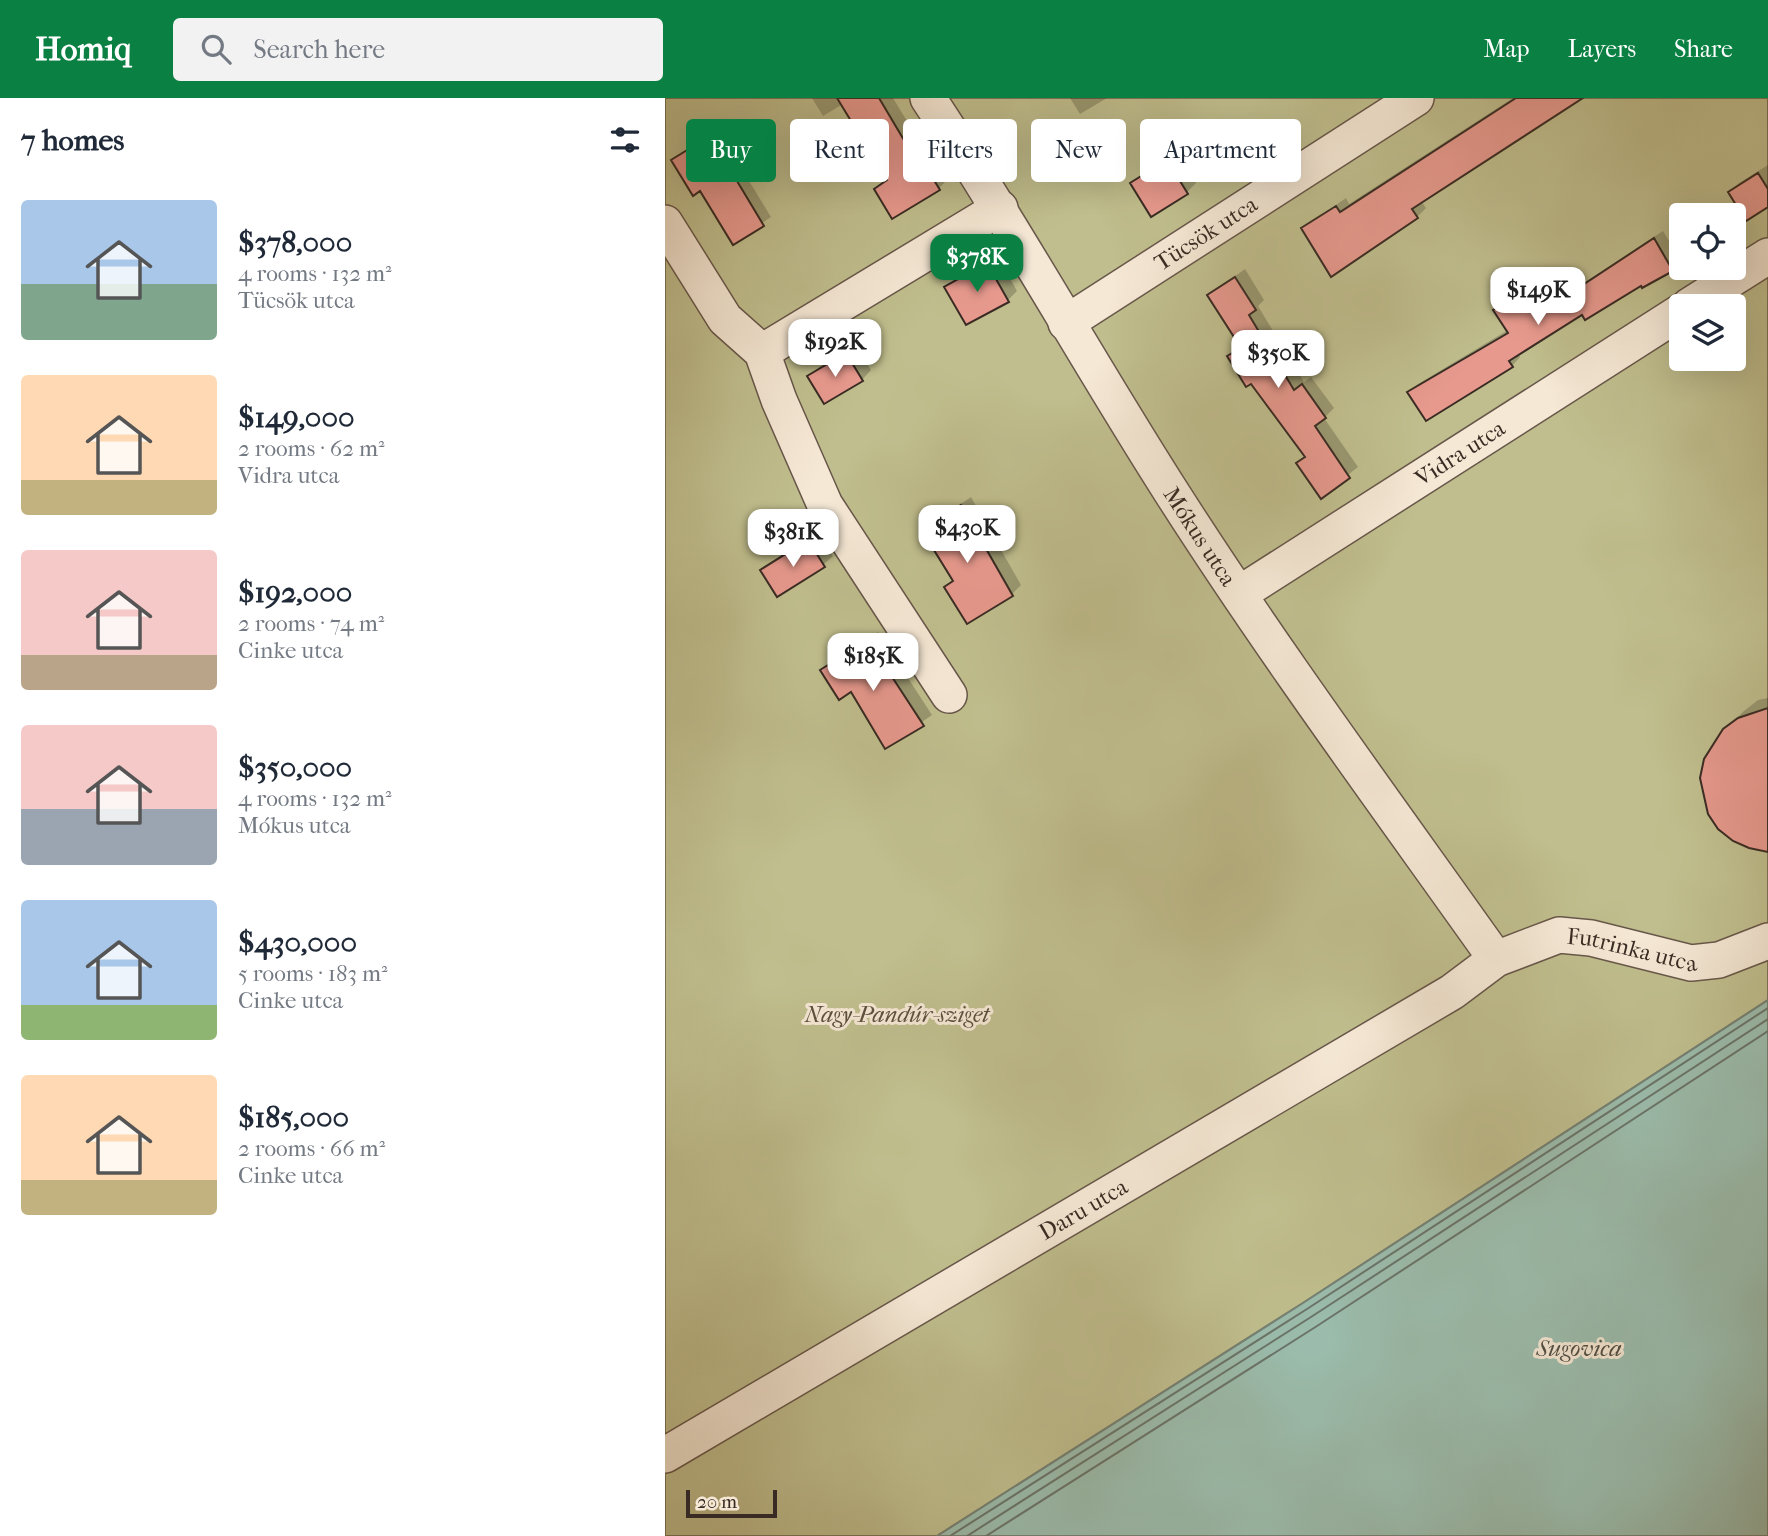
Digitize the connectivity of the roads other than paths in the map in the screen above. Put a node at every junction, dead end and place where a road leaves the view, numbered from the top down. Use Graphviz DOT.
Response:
graph roads {
  1 [pos="928,98"];
  2 [pos="1406,101"];
  3 [pos="1000,208"];
  4 [pos="665,223"];
  5 [pos="1768,256"];
  6 [pos="1708,294"];
  7 [pos="1669,319"];
  8 [pos="1066,323"];
  9 [pos="762,352"];
  10 [pos="1239,594"];
  11 [pos="949,695"];
  12 [pos="1768,941"];
  13 [pos="1496,959"];
  14 [pos="665,1455"];
  1 -- 3 [label="street, Mókus utca"];
  2 -- 8 [label="street, Tücsök utca"];
  3 -- 8 [label="street, Mókus utca"];
  3 -- 9 [label="street"];
  4 -- 9 [label="street"];
  5 -- 6 [label="street"];
  7 -- 10 [label="street, Vidra utca"];
  8 -- 10 [label="street, Mókus utca"];
  9 -- 11 [label="street"];
  10 -- 13 [label="street, Mókus utca"];
  12 -- 13 [label="street, Futrinka utca"];
  13 -- 14 [label="street, Daru utca"];
}
